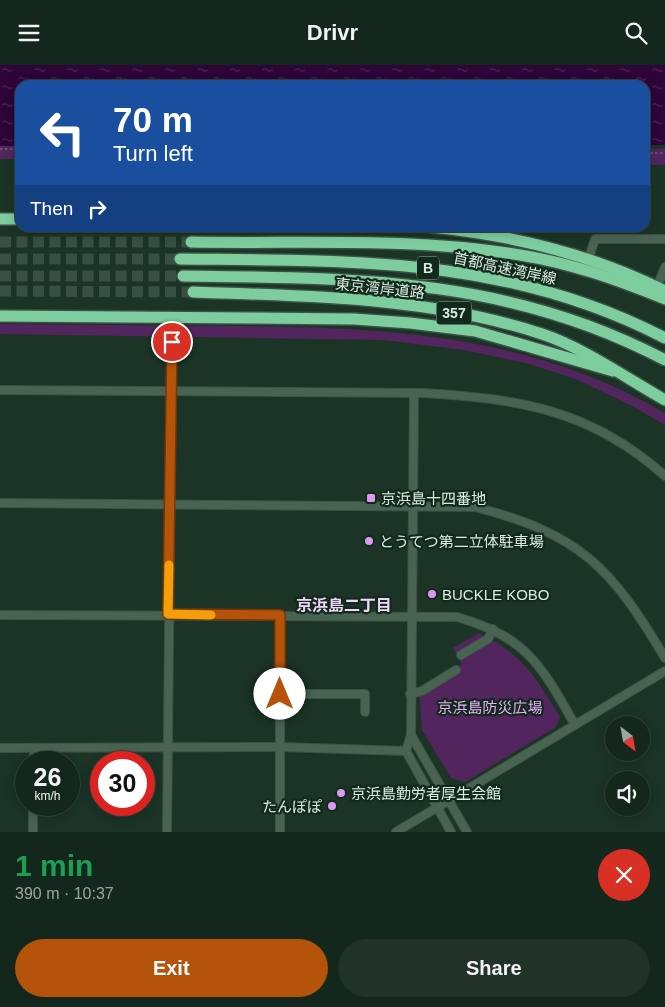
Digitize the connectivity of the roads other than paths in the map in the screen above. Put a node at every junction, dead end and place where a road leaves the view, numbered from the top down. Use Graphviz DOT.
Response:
graph roads {
  1 [pos="0,219"];
  2 [pos="15,219"];
  3 [pos="463,232"];
  4 [pos="665,239"];
  5 [pos="191,243"];
  6 [pos="180,259"];
  7 [pos="588,260"];
  8 [pos="665,267"];
  9 [pos="183,276"];
  10 [pos="661,289"];
  11 [pos="193,292"];
  12 [pos="665,299"];
  13 [pos="0,316"];
  14 [pos="665,338"];
  15 [pos="172,342"];
  16 [pos="665,360"];
  17 [pos="613,371"];
  18 [pos="0,390"];
  19 [pos="171,392"];
  20 [pos="414,393"];
  21 [pos="665,400"];
  22 [pos="665,476"];
  23 [pos="0,503"];
  24 [pos="170,504"];
  25 [pos="413,505"];
  26 [pos="168,614"];
  27 [pos="0,615"];
  28 [pos="280,615"];
  29 [pos="412,618"];
  30 [pos="494,629"];
  31 [pos="461,655"];
  32 [pos="665,658"];
  33 [pos="456,670"];
  34 [pos="665,671"];
  35 [pos="280,694"];
  36 [pos="410,694"];
  37 [pos="365,712"];
  38 [pos="575,725"];
  39 [pos="412,735"];
  40 [pos="0,747"];
  41 [pos="167,747"];
  42 [pos="280,747"];
  43 [pos="34,748"];
  44 [pos="406,751"];
  45 [pos="448,801"];
  46 [pos="436,808"];
  47 [pos="33,816"];
  48 [pos="33,832"];
  49 [pos="167,832"];
  50 [pos="280,832"];
  51 [pos="396,832"];
  52 [pos="451,832"];
  53 [pos="467,832"];
  1 -- 2 [label="highway"];
  3 -- 7 [label="highway"];
  4 -- 7 [label="street"];
  5 -- 12 [label="highway"];
  6 -- 14 [label="highway, 首都高速湾岸線 / B"];
  7 -- 10 [label="highway"];
  8 -- 10 [label="street"];
  9 -- 16 [label="highway, 首都高速湾岸線 / B"];
  11 -- 17 [label="highway, 東京湾岸道路 / 357"];
  13 -- 17 [label="highway"];
  15 -- 19 [label="street"];
  17 -- 21 [label="highway, 東京湾岸道路 / 357"];
  18 -- 19 [label="street"];
  19 -- 20 [label="street"];
  19 -- 24 [label="street"];
  20 -- 22 [label="street"];
  20 -- 25 [label="street"];
  23 -- 24 [label="street"];
  24 -- 25 [label="street"];
  24 -- 26 [label="street"];
  25 -- 29 [label="street"];
  25 -- 32 [label="street"];
  26 -- 27 [label="street"];
  26 -- 28 [label="street"];
  26 -- 41 [label="street"];
  28 -- 29 [label="street"];
  28 -- 35 [label="street"];
  29 -- 30 [label="street"];
  29 -- 36 [label="street"];
  30 -- 31 [label="street"];
  30 -- 38 [label="street"];
  33 -- 36 [label="street"];
  34 -- 38 [label="street"];
  35 -- 37 [label="street"];
  35 -- 42 [label="street"];
  36 -- 39 [label="street"];
  38 -- 45 [label="street"];
  39 -- 44 [label="street"];
  39 -- 45 [label="street"];
  40 -- 43 [label="street"];
  41 -- 42 [label="street"];
  41 -- 43 [label="street"];
  41 -- 49 [label="street"];
  42 -- 44 [label="street"];
  42 -- 50 [label="street"];
  44 -- 46 [label="street"];
  45 -- 46 [label="street"];
  45 -- 53 [label="street"];
  46 -- 51 [label="street"];
  46 -- 52 [label="street"];
  47 -- 48 [label="street"];
}
